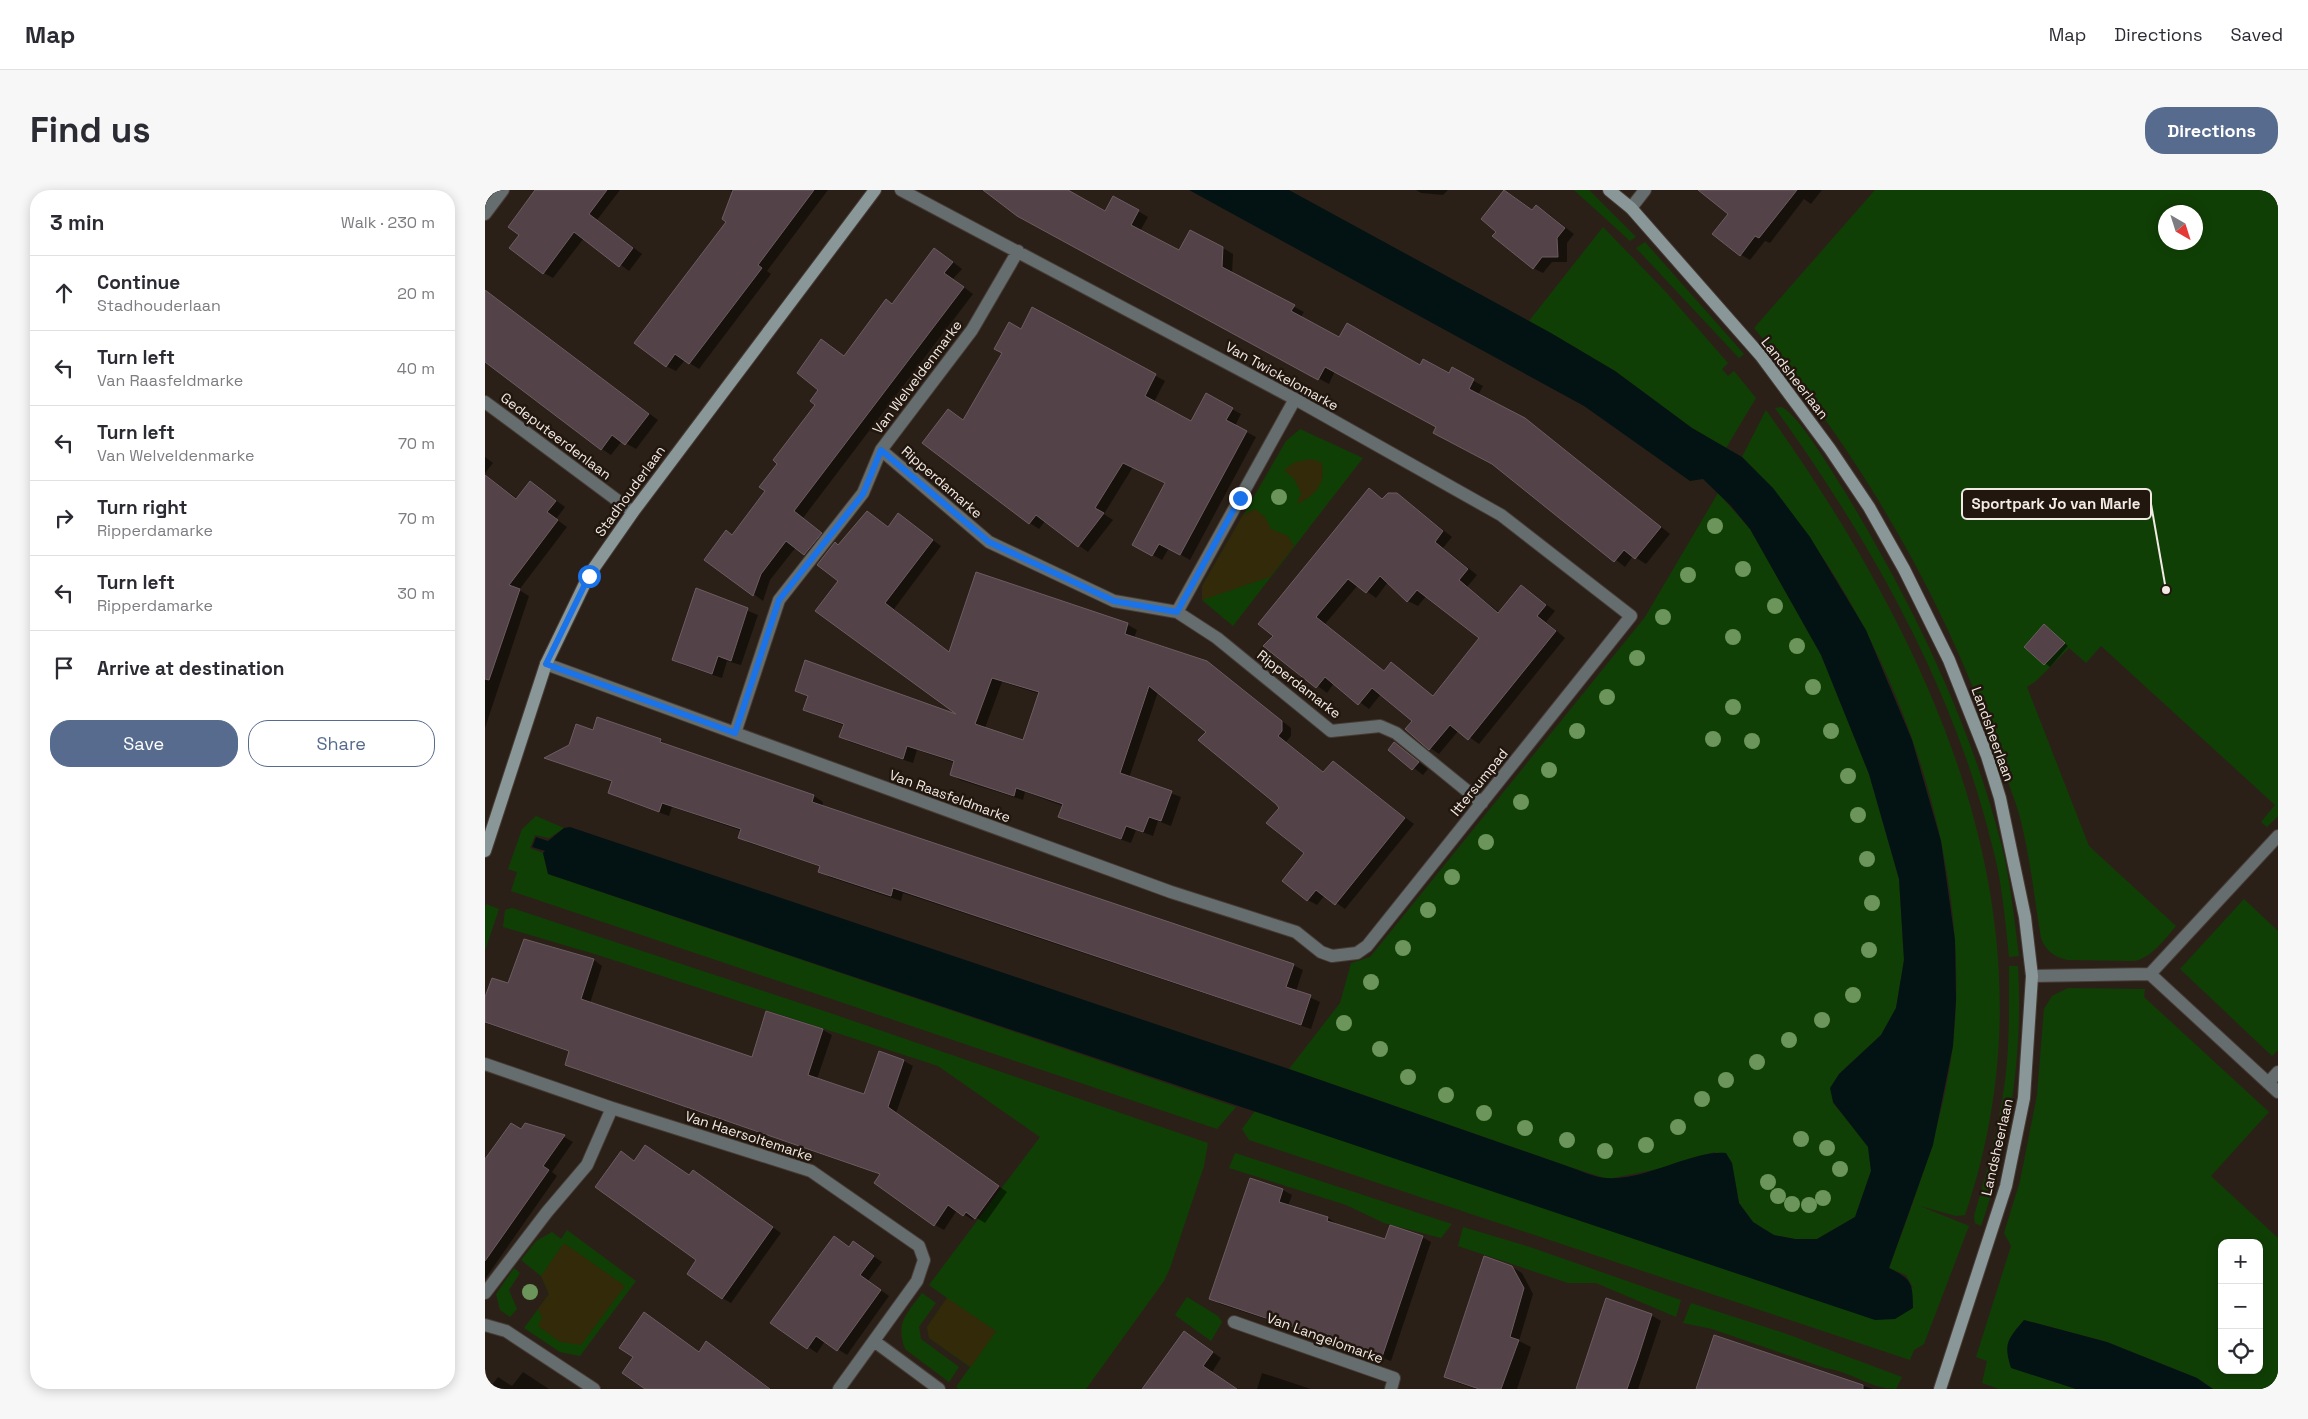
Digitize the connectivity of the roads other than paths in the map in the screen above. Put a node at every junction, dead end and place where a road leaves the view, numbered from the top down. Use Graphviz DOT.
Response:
graph roads {
  1 [pos="503,190"];
  2 [pos="875,190"];
  3 [pos="901,190"];
  4 [pos="1609,190"];
  5 [pos="1645,190"];
  6 [pos="1631,208"];
  7 [pos="485,214"];
  8 [pos="1018,251"];
  9 [pos="1295,400"];
  10 [pos="485,402"];
  11 [pos="881,450"];
  12 [pos="633,512"];
  13 [pos="1177,612"];
  14 [pos="1631,616"];
  15 [pos="546,664"];
  16 [pos="735,733"];
  17 [pos="1482,803"];
  18 [pos="2278,836"];
  19 [pos="485,851"];
  20 [pos="1343,956"];
  21 [pos="2150,974"];
  22 [pos="2031,976"];
  23 [pos="485,1064"];
  24 [pos="2278,1072"];
  25 [pos="2268,1083"];
  26 [pos="2278,1092"];
  27 [pos="612,1108"];
  28 [pos="485,1293"];
  29 [pos="1235,1322"];
  30 [pos="485,1325"];
  31 [pos="874,1341"];
  32 [pos="594,1389"];
  33 [pos="839,1389"];
  34 [pos="939,1389"];
  35 [pos="1391,1389"];
  36 [pos="1940,1389"];
  1 -- 7 [label="street"];
  2 -- 12 [label="street, Stadhouderlaan"];
  3 -- 8 [label="street, Van Twickelomarke"];
  4 -- 6 [label="street, Landsheerlaan"];
  5 -- 6 [label="street"];
  6 -- 22 [label="street, Landsheerlaan"];
  8 -- 9 [label="street, Van Twickelomarke"];
  8 -- 11 [label="street, Van Welveldenmarke"];
  9 -- 13 [label="street"];
  9 -- 14 [label="street, Van Twickelomarke"];
  10 -- 12 [label="street, Gedeputeerdenlaan"];
  11 -- 13 [label="street, Ripperdamarke"];
  11 -- 16 [label="street, Van Welveldenmarke"];
  12 -- 15 [label="street, Stadhouderlaan"];
  13 -- 17 [label="street, Ripperdamarke"];
  14 -- 17 [label="street, Ittersumpad"];
  15 -- 16 [label="street, Van Raasfeldmarke"];
  15 -- 19 [label="street, Stadhouderlaan"];
  16 -- 20 [label="street, Van Raasfeldmarke"];
  17 -- 20 [label="street, Ittersumpad"];
  18 -- 21 [label="street"];
  21 -- 22 [label="street"];
  21 -- 25 [label="street"];
  22 -- 36 [label="street, Landsheerlaan"];
  23 -- 27 [label="street, Van Haersoltemarke"];
  24 -- 25 [label="street"];
  25 -- 26 [label="street"];
  27 -- 28 [label="street"];
  27 -- 31 [label="street, Van Haersoltemarke"];
  29 -- 35 [label="street, Van Langelomarke"];
  30 -- 32 [label="street"];
  31 -- 33 [label="street, Van Haersoltemarke"];
  31 -- 34 [label="street"];
}
